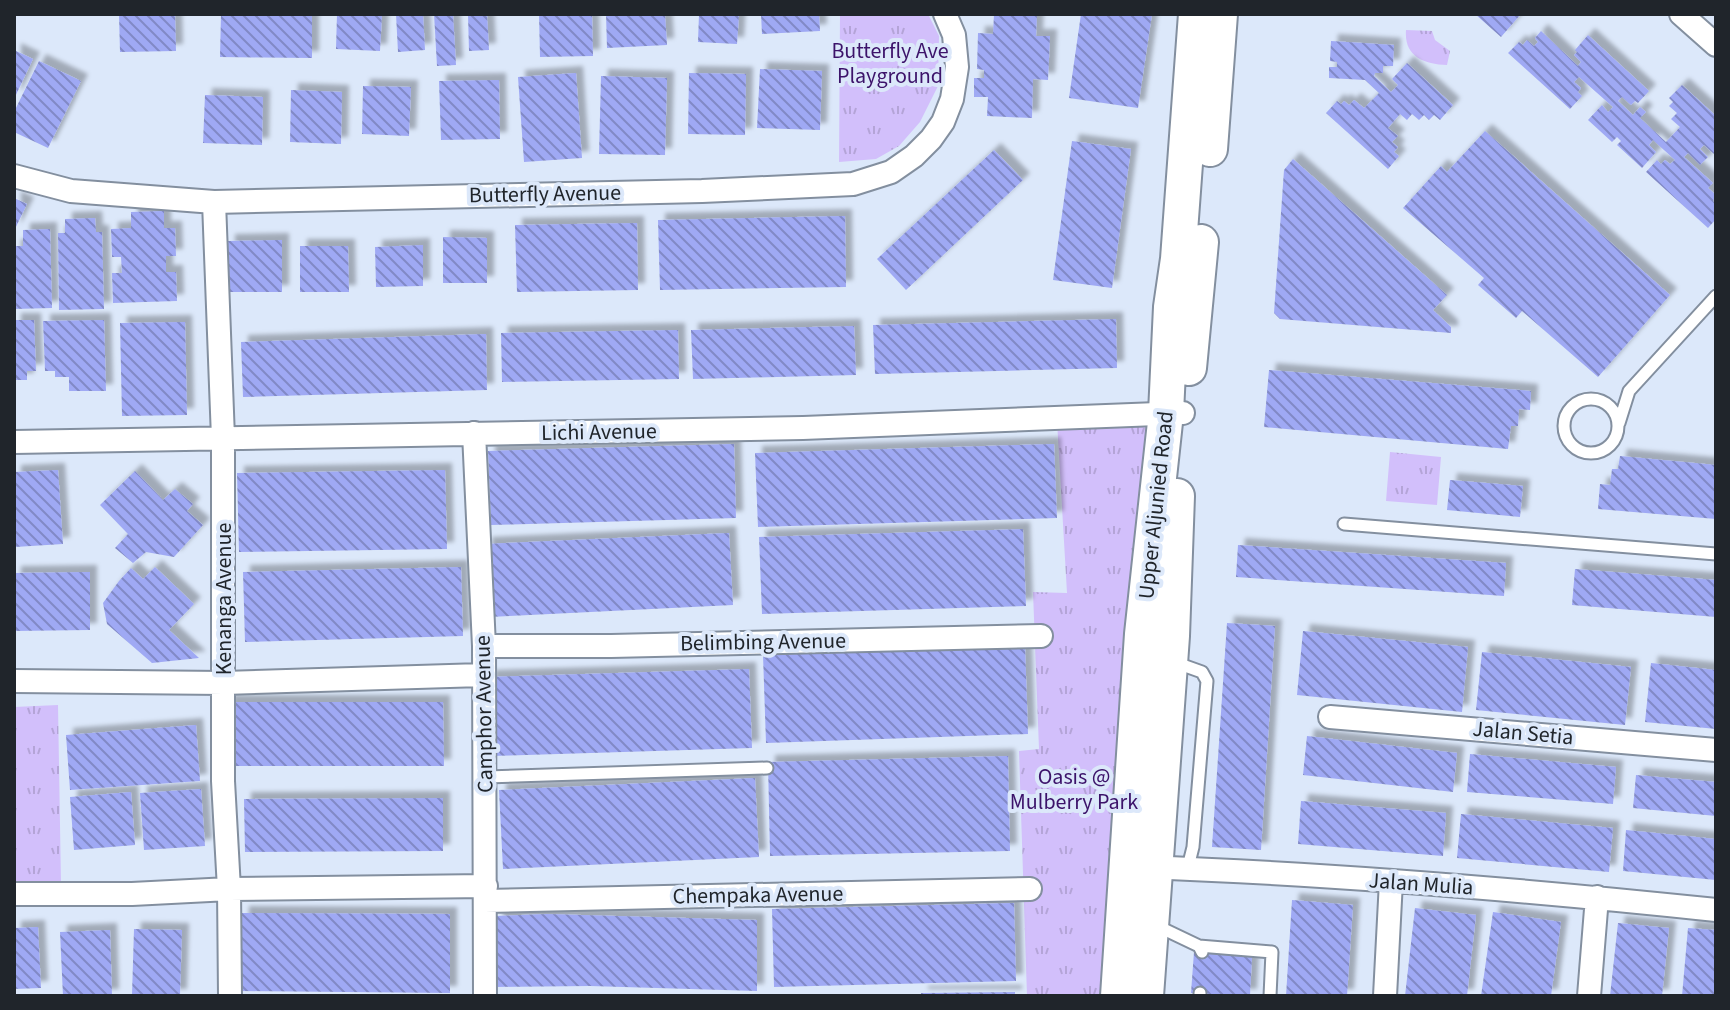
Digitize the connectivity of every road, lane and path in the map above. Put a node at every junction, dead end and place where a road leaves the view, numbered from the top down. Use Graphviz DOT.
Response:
graph roads {
  1 [pos="945,14"];
  2 [pos="1196,14"];
  3 [pos="1220,14"];
  4 [pos="1681,14"];
  5 [pos="1716,45"];
  6 [pos="14,176"];
  7 [pos="214,202"];
  8 [pos="1713,304"];
  9 [pos="1629,391"];
  10 [pos="1602,400"];
  11 [pos="1175,413"];
  12 [pos="1619,423"];
  13 [pos="474,433"];
  14 [pos="223,438"];
  15 [pos="14,442"];
  16 [pos="1344,524"];
  17 [pos="1716,554"];
  18 [pos="1041,636"];
  19 [pos="484,646"];
  20 [pos="1155,660"];
  21 [pos="482,675"];
  22 [pos="14,681"];
  23 [pos="224,683"];
  24 [pos="1330,717"];
  25 [pos="1716,750"];
  26 [pos="767,768"];
  27 [pos="486,777"];
  28 [pos="1156,867"];
  29 [pos="1391,881"];
  30 [pos="229,889"];
  31 [pos="1030,889"];
  32 [pos="14,894"];
  33 [pos="486,894"];
  34 [pos="1597,897"];
  35 [pos="1716,910"];
  36 [pos="1151,923"];
  37 [pos="230,996"];
  38 [pos="485,996"];
  39 [pos="1118,996"];
  40 [pos="1146,996"];
  41 [pos="1270,996"];
  42 [pos="1385,996"];
  43 [pos="1589,996"];
  1 -- 7 [label="street, Butterfly Avenue"];
  2 -- 11 [label="main road, Upper Aljunied Road"];
  3 -- 11 [label="main road, Upper Aljunied Road"];
  4 -- 5 [label="street"];
  6 -- 7 [label="street, Butterfly Avenue"];
  7 -- 14 [label="street, Kenanga Avenue"];
  8 -- 9 [label="lane"];
  9 -- 10 [label="lane"];
  9 -- 12 [label="lane"];
  10 -- 12 [label="lane"];
  10 -- 12 [label="lane"];
  11 -- 13 [label="street, Lichi Avenue"];
  11 -- 20 [label="main road, Upper Aljunied Road"];
  13 -- 14 [label="street, Lichi Avenue"];
  13 -- 19 [label="street, Camphor Avenue"];
  14 -- 15 [label="street, Lichi Avenue"];
  14 -- 23 [label="street, Kenanga Avenue"];
  16 -- 17 [label="lane"];
  18 -- 19 [label="street, Belimbing Avenue"];
  19 -- 21 [label="street, Camphor Avenue"];
  20 -- 28 [label="main road, Upper Aljunied Road"];
  20 -- 28 [label="lane"];
  21 -- 23 [label="street"];
  21 -- 27 [label="street, Camphor Avenue"];
  22 -- 23 [label="street"];
  23 -- 30 [label="street, Kenanga Avenue"];
  24 -- 25 [label="street, Jalan Setia"];
  26 -- 27 [label="lane"];
  27 -- 33 [label="street, Camphor Avenue"];
  28 -- 29 [label="street, Jalan Mulia"];
  28 -- 36 [label="main road, Upper Aljunied Road"];
  28 -- 39 [label="main road, Upper Aljunied Road"];
  29 -- 34 [label="street, Jalan Mulia"];
  29 -- 42 [label="street"];
  30 -- 32 [label="street, Chempaka Avenue"];
  30 -- 33 [label="street, Chempaka Avenue"];
  30 -- 37 [label="street, Kenanga Avenue"];
  31 -- 33 [label="street, Chempaka Avenue"];
  33 -- 38 [label="street, Camphor Avenue"];
  34 -- 35 [label="street, Jalan Mulia"];
  34 -- 43 [label="street"];
  36 -- 40 [label="main road, Upper Aljunied Road"];
  36 -- 41 [label="lane"];
}
